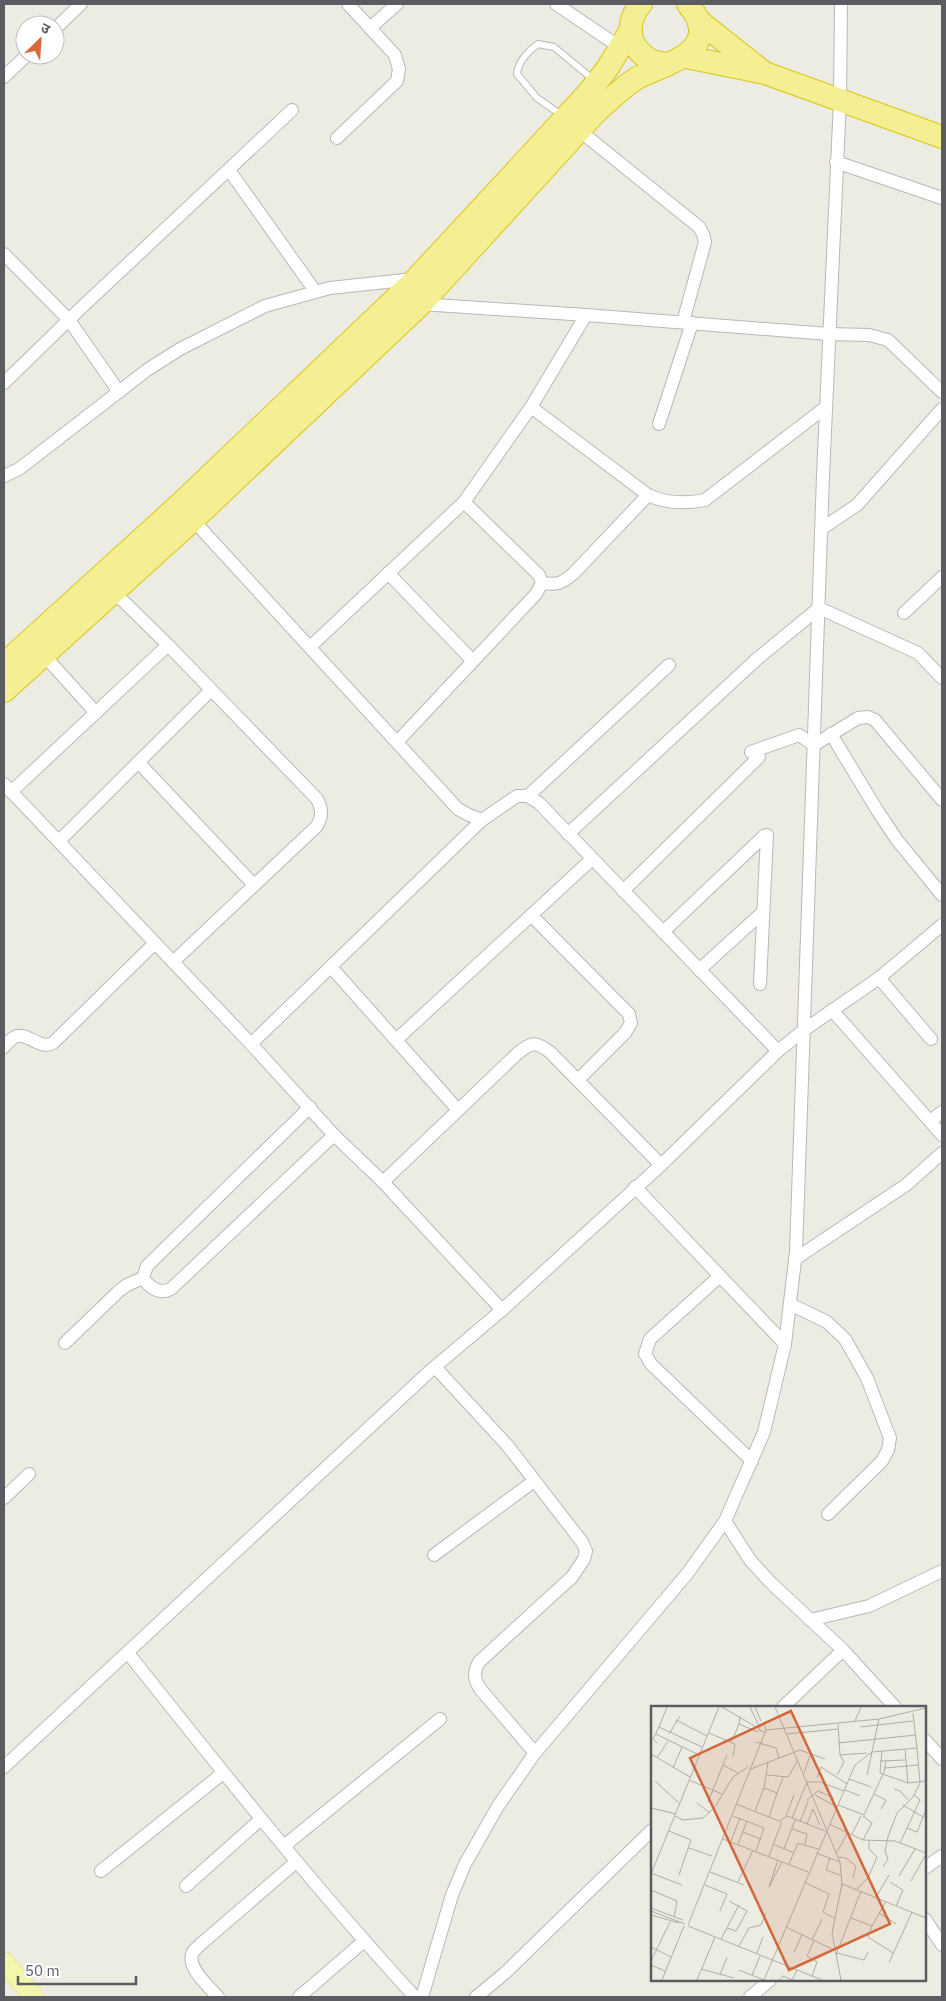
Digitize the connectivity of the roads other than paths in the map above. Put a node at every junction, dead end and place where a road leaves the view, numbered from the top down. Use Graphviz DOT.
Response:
graph roads {
  1 [pos="348,4"];
  2 [pos="398,4"];
  3 [pos="556,4"];
  4 [pos="841,4"];
  5 [pos="77,5"];
  6 [pos="694,12"];
  7 [pos="65,18"];
  8 [pos="630,20"];
  9 [pos="370,28"];
  10 [pos="676,60"];
  11 [pos="17,65"];
  12 [pos="765,73"];
  13 [pos="4,77"];
  14 [pos="597,83"];
  15 [pos="840,100"];
  16 [pos="292,110"];
  17 [pos="572,124"];
  18 [pos="942,137"];
  19 [pos="338,138"];
  20 [pos="836,162"];
  21 [pos="229,170"];
  22 [pos="942,198"];
  23 [pos="4,254"];
  24 [pos="416,279"];
  25 [pos="315,291"];
  26 [pos="422,304"];
  27 [pos="586,314"];
  28 [pos="69,320"];
  29 [pos="687,323"];
  30 [pos="829,334"];
  31 [pos="4,383"];
  32 [pos="119,392"];
  33 [pos="942,392"];
  34 [pos="531,407"];
  35 [pos="826,407"];
  36 [pos="942,409"];
  37 [pos="659,424"];
  38 [pos="4,476"];
  39 [pos="648,495"];
  40 [pos="464,502"];
  41 [pos="193,520"];
  42 [pos="821,529"];
  43 [pos="388,573"];
  44 [pos="942,577"];
  45 [pos="542,583"];
  46 [pos="113,592"];
  47 [pos="819,608"];
  48 [pos="904,613"];
  49 [pos="168,644"];
  50 [pos="310,647"];
  51 [pos="43,654"];
  52 [pos="472,662"];
  53 [pos="4,664"];
  54 [pos="669,664"];
  55 [pos="942,678"];
  56 [pos="212,690"];
  57 [pos="4,691"];
  58 [pos="96,713"];
  59 [pos="831,734"];
  60 [pos="397,742"];
  61 [pos="814,745"];
  62 [pos="138,762"];
  63 [pos="7,788"];
  64 [pos="528,796"];
  65 [pos="942,800"];
  66 [pos="482,820"];
  67 [pos="568,834"];
  68 [pos="59,842"];
  69 [pos="592,859"];
  70 [pos="254,885"];
  71 [pos="623,891"];
  72 [pos="942,895"];
  73 [pos="763,912"];
  74 [pos="532,915"];
  75 [pos="942,925"];
  76 [pos="663,932"];
  77 [pos="155,943"];
  78 [pos="173,962"];
  79 [pos="331,967"];
  80 [pos="699,970"];
  81 [pos="880,978"];
  82 [pos="760,984"];
  83 [pos="832,1010"];
  84 [pos="804,1030"];
  85 [pos="931,1039"];
  86 [pos="396,1040"];
  87 [pos="251,1044"];
  88 [pos="4,1047"];
  89 [pos="778,1051"];
  90 [pos="578,1080"];
  91 [pos="310,1107"];
  92 [pos="458,1110"];
  93 [pos="942,1112"];
  94 [pos="930,1121"];
  95 [pos="334,1135"];
  96 [pos="942,1135"];
  97 [pos="942,1153"];
  98 [pos="660,1165"];
  99 [pos="383,1182"];
  100 [pos="636,1187"];
  101 [pos="795,1259"];
  102 [pos="720,1276"];
  103 [pos="143,1278"];
  104 [pos="790,1304"];
  105 [pos="502,1310"];
  106 [pos="64,1343"];
  107 [pos="785,1344"];
  108 [pos="435,1367"];
  109 [pos="752,1460"];
  110 [pos="29,1474"];
  111 [pos="534,1481"];
  112 [pos="4,1498"];
  113 [pos="828,1514"];
  114 [pos="725,1521"];
  115 [pos="434,1556"];
  116 [pos="942,1571"];
  117 [pos="810,1620"];
  118 [pos="843,1650"];
  119 [pos="128,1653"];
  120 [pos="784,1706"];
  121 [pos="894,1706"];
  122 [pos="440,1719"];
  123 [pos="933,1743"];
  124 [pos="535,1753"];
  125 [pos="942,1759"];
  126 [pos="4,1767"];
  127 [pos="223,1773"];
  128 [pos="261,1819"];
  129 [pos="651,1831"];
  130 [pos="284,1846"];
  131 [pos="942,1856"];
  132 [pos="296,1862"];
  133 [pos="926,1867"];
  134 [pos="102,1871"];
  135 [pos="186,1886"];
  136 [pos="926,1921"];
  137 [pos="364,1941"];
  138 [pos="942,1945"];
  139 [pos="4,1962"];
  140 [pos="769,1981"];
  141 [pos="34,1997"];
  142 [pos="218,1997"];
  143 [pos="298,1997"];
  144 [pos="415,1997"];
  145 [pos="422,1997"];
  146 [pos="476,1997"];
  147 [pos="750,1997"];
  1 -- 9 [label="street"];
  2 -- 9 [label="street"];
  3 -- 8 [label="street"];
  4 -- 15 [label="street"];
  5 -- 7 [label="street"];
  6 -- 10 [label="highway"];
  6 -- 12 [label="highway"];
  8 -- 10 [label="highway"];
  8 -- 14 [label="highway"];
  9 -- 19 [label="street"];
  10 -- 12 [label="highway"];
  10 -- 17 [label="highway"];
  11 -- 13 [label="street"];
  12 -- 15 [label="highway"];
  14 -- 17 [label="highway"];
  14 -- 17 [label="lane"];
  15 -- 18 [label="highway"];
  15 -- 20 [label="street"];
  16 -- 21 [label="street"];
  17 -- 24 [label="highway"];
  17 -- 26 [label="highway"];
  17 -- 29 [label="street"];
  20 -- 22 [label="street"];
  20 -- 30 [label="street"];
  21 -- 25 [label="street"];
  21 -- 28 [label="street"];
  23 -- 28 [label="street"];
  24 -- 25 [label="street"];
  24 -- 53 [label="highway"];
  25 -- 32 [label="street"];
  26 -- 27 [label="street"];
  26 -- 41 [label="highway"];
  27 -- 29 [label="street"];
  27 -- 34 [label="street"];
  28 -- 31 [label="street"];
  28 -- 32 [label="street"];
  29 -- 30 [label="street"];
  29 -- 37 [label="street"];
  30 -- 33 [label="street"];
  30 -- 35 [label="street"];
  32 -- 38 [label="street"];
  34 -- 39 [label="street"];
  34 -- 40 [label="street"];
  35 -- 39 [label="street"];
  35 -- 42 [label="street"];
  36 -- 42 [label="street"];
  39 -- 45 [label="street"];
  40 -- 43 [label="street"];
  40 -- 45 [label="street"];
  41 -- 46 [label="highway"];
  41 -- 50 [label="street"];
  42 -- 47 [label="street"];
  43 -- 50 [label="street"];
  43 -- 52 [label="street"];
  44 -- 48 [label="street"];
  45 -- 52 [label="street"];
  46 -- 49 [label="street"];
  46 -- 51 [label="highway"];
  47 -- 55 [label="street"];
  47 -- 61 [label="street"];
  47 -- 67 [label="street"];
  49 -- 56 [label="street"];
  49 -- 58 [label="street"];
  50 -- 60 [label="street"];
  51 -- 57 [label="highway"];
  51 -- 58 [label="street"];
  52 -- 60 [label="street"];
  54 -- 64 [label="street"];
  56 -- 62 [label="street"];
  56 -- 70 [label="street"];
  58 -- 63 [label="street"];
  59 -- 61 [label="street"];
  59 -- 65 [label="street"];
  59 -- 72 [label="street"];
  60 -- 66 [label="street"];
  61 -- 71 [label="street"];
  61 -- 84 [label="street"];
  62 -- 68 [label="street"];
  62 -- 70 [label="street"];
  63 -- 68 [label="street"];
  64 -- 66 [label="street"];
  64 -- 67 [label="street"];
  66 -- 79 [label="street"];
  67 -- 69 [label="street"];
  68 -- 77 [label="street"];
  69 -- 71 [label="street"];
  69 -- 74 [label="street"];
  70 -- 78 [label="street"];
  71 -- 76 [label="street"];
  73 -- 76 [label="street"];
  73 -- 80 [label="street"];
  73 -- 82 [label="street"];
  74 -- 86 [label="street"];
  74 -- 90 [label="street"];
  75 -- 81 [label="street"];
  76 -- 80 [label="street"];
  77 -- 78 [label="street"];
  77 -- 88 [label="street"];
  78 -- 87 [label="street"];
  79 -- 86 [label="street"];
  79 -- 87 [label="street"];
  80 -- 89 [label="street"];
  81 -- 83 [label="street"];
  81 -- 85 [label="street"];
  83 -- 84 [label="street"];
  83 -- 94 [label="street"];
  84 -- 89 [label="street"];
  84 -- 101 [label="street"];
  86 -- 92 [label="street"];
  87 -- 91 [label="street"];
  89 -- 98 [label="street"];
  90 -- 92 [label="street"];
  90 -- 98 [label="street"];
  91 -- 95 [label="street"];
  91 -- 103 [label="street"];
  92 -- 99 [label="street"];
  93 -- 94 [label="street"];
  94 -- 96 [label="street"];
  95 -- 99 [label="street"];
  95 -- 103 [label="street"];
  97 -- 101 [label="street"];
  98 -- 100 [label="street"];
  99 -- 105 [label="street"];
  100 -- 102 [label="street"];
  100 -- 105 [label="street"];
  101 -- 104 [label="street"];
  102 -- 107 [label="street"];
  102 -- 109 [label="street"];
  103 -- 106 [label="street"];
  104 -- 107 [label="street"];
  104 -- 113 [label="street"];
  105 -- 108 [label="street"];
  107 -- 109 [label="street"];
  108 -- 111 [label="street"];
  108 -- 119 [label="street"];
  109 -- 114 [label="street"];
  110 -- 112 [label="street"];
  111 -- 115 [label="street"];
  111 -- 124 [label="street"];
  114 -- 117 [label="street"];
  114 -- 124 [label="street"];
  116 -- 117 [label="street"];
  117 -- 118 [label="street"];
  118 -- 120 [label="street"];
  118 -- 121 [label="street"];
  119 -- 126 [label="street"];
  119 -- 127 [label="street"];
  122 -- 130 [label="street"];
  123 -- 125 [label="street"];
  124 -- 145 [label="street"];
  127 -- 128 [label="street"];
  127 -- 134 [label="street"];
  128 -- 130 [label="street"];
  128 -- 135 [label="street"];
  129 -- 146 [label="street"];
  130 -- 132 [label="street"];
  131 -- 133 [label="street"];
  132 -- 137 [label="street"];
  132 -- 142 [label="street"];
  136 -- 138 [label="street"];
  137 -- 143 [label="street"];
  137 -- 144 [label="street"];
  139 -- 141 [label="main road"];
  140 -- 147 [label="street"];
}
